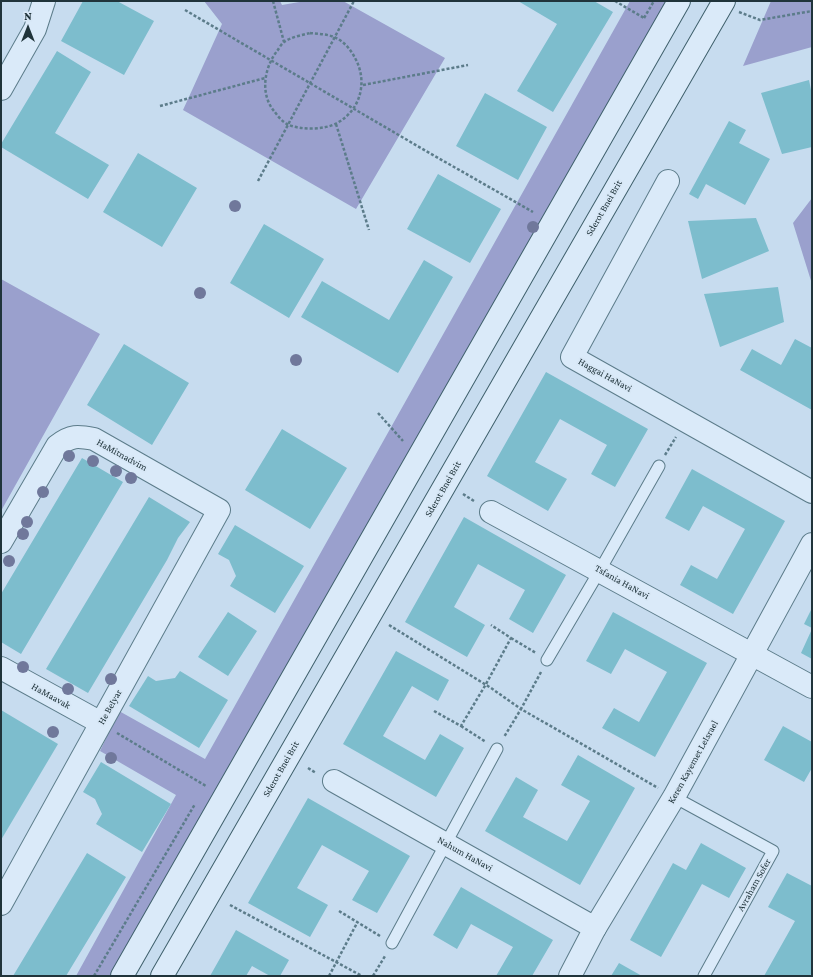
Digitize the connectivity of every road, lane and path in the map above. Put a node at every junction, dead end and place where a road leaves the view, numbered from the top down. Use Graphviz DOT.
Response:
graph roads {
  1 [pos="44,1"];
  2 [pos="273,1"];
  3 [pos="354,1"];
  4 [pos="615,1"];
  5 [pos="653,1"];
  6 [pos="679,1"];
  7 [pos="729,6"];
  8 [pos="185,10"];
  9 [pos="812,11"];
  10 [pos="644,18"];
  11 [pos="640,25"];
  12 [pos="335,37"];
  13 [pos="284,42"];
  14 [pos="270,60"];
  15 [pos="468,65"];
  16 [pos="265,78"];
  17 [pos="310,83"];
  18 [pos="363,85"];
  19 [pos="1,89"];
  20 [pos="160,106"];
  21 [pos="354,109"];
  22 [pos="336,124"];
  23 [pos="288,125"];
  24 [pos="258,181"];
  25 [pos="668,181"];
  26 [pos="529,219"];
  27 [pos="368,230"];
  28 [pos="378,413"];
  29 [pos="685,420"];
  30 [pos="399,448"];
  31 [pos="659,466"];
  32 [pos="812,492"];
  33 [pos="219,510"];
  34 [pos="491,512"];
  35 [pos="1,542"];
  36 [pos="812,544"];
  37 [pos="600,570"];
  38 [pos="390,625"];
  39 [pos="491,625"];
  40 [pos="511,638"];
  41 [pos="753,654"];
  42 [pos="547,660"];
  43 [pos="1,668"];
  44 [pos="538,679"];
  45 [pos="486,684"];
  46 [pos="812,687"];
  47 [pos="521,709"];
  48 [pos="434,711"];
  49 [pos="101,723"];
  50 [pos="461,726"];
  51 [pos="506,734"];
  52 [pos="496,749"];
  53 [pos="210,779"];
  54 [pos="334,781"];
  55 [pos="674,797"];
  56 [pos="198,800"];
  57 [pos="445,844"];
  58 [pos="1,904"];
  59 [pos="230,905"];
  60 [pos="339,911"];
  61 [pos="357,923"];
  62 [pos="595,928"];
  63 [pos="392,943"];
  64 [pos="386,954"];
  65 [pos="337,962"];
  66 [pos="94,976"];
  67 [pos="122,976"];
  68 [pos="162,976"];
  69 [pos="329,976"];
  70 [pos="362,976"];
  71 [pos="373,976"];
  72 [pos="570,976"];
  73 [pos="704,976"];
  1 -- 19 [label="street"];
  2 -- 13 [label="path"];
  3 -- 12 [label="path"];
  4 -- 10 [label="path"];
  5 -- 10 [label="path"];
  6 -- 67 [label="street"];
  7 -- 9 [label="path"];
  7 -- 68 [label="street, Sderot Bnei Brit"];
  8 -- 14 [label="path"];
  10 -- 11 [label="path"];
  12 -- 13 [label="path"];
  12 -- 17 [label="path"];
  12 -- 18 [label="path"];
  13 -- 14 [label="path"];
  14 -- 16 [label="path"];
  14 -- 17 [label="path"];
  15 -- 18 [label="path"];
  16 -- 20 [label="path"];
  16 -- 23 [label="path"];
  17 -- 21 [label="path"];
  17 -- 23 [label="path"];
  18 -- 21 [label="path"];
  21 -- 22 [label="path"];
  21 -- 26 [label="path"];
  22 -- 23 [label="path"];
  22 -- 27 [label="path"];
  23 -- 24 [label="path"];
  25 -- 29 [label="street, Haggai HaNavi"];
  28 -- 30 [label="path"];
  29 -- 31 [label="path"];
  29 -- 32 [label="street, Haggai HaNavi"];
  31 -- 37 [label="lane"];
  33 -- 35 [label="street, HaMitnadvim"];
  33 -- 49 [label="street, He BeIyar"];
  34 -- 37 [label="street, Tsfania HaNavi"];
  36 -- 41 [label="street, Keren Kayemet LeIsrael"];
  37 -- 41 [label="street, Tsfania HaNavi"];
  37 -- 42 [label="lane"];
  38 -- 45 [label="path"];
  39 -- 40 [label="path"];
  40 -- 42 [label="path"];
  40 -- 45 [label="path"];
  41 -- 46 [label="street"];
  41 -- 55 [label="street, Keren Kayemet LeIsrael"];
  43 -- 49 [label="street, HaMaavak"];
  44 -- 47 [label="path"];
  45 -- 47 [label="path"];
  45 -- 50 [label="path"];
  47 -- 51 [label="path"];
  47 -- 55 [label="path"];
  48 -- 50 [label="path"];
  49 -- 53 [label="path"];
  49 -- 58 [label="street, He BeIyar"];
  50 -- 52 [label="path"];
  52 -- 57 [label="lane"];
  54 -- 57 [label="street, Nahum HaNavi"];
  55 -- 62 [label="street, Keren Kayemet LeIsrael"];
  55 -- 73 [label="lane, Avraham Sofer"];
  56 -- 66 [label="path"];
  57 -- 62 [label="street, Nahum HaNavi"];
  57 -- 63 [label="lane"];
  59 -- 65 [label="path"];
  60 -- 61 [label="path"];
  61 -- 63 [label="path"];
  61 -- 65 [label="path"];
  62 -- 72 [label="street, Keren Kayemet LeIsrael"];
  64 -- 71 [label="path"];
  65 -- 69 [label="path"];
  65 -- 70 [label="path"];
}
